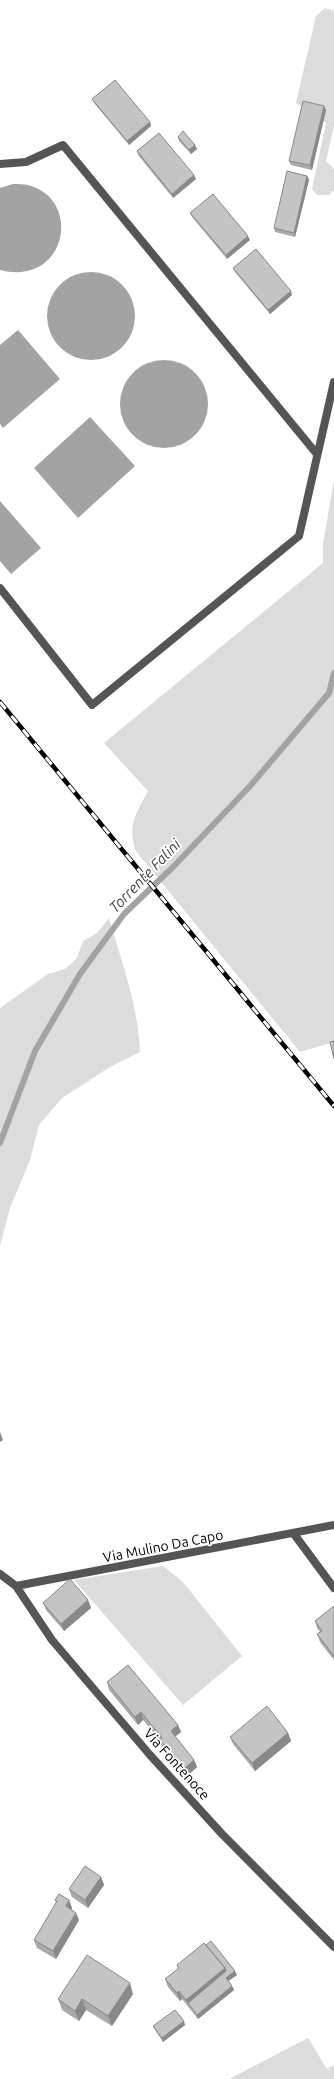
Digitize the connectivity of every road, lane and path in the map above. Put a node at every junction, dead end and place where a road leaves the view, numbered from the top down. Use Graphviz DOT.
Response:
graph roads {
  1 [pos="0,164"];
  2 [pos="334,382"];
  3 [pos="316,454"];
  4 [pos="0,588"];
  5 [pos="334,1525"];
  6 [pos="294,1534"];
  7 [pos="0,1574"];
  8 [pos="16,1586"];
  9 [pos="334,1588"];
  10 [pos="334,1947"];
  1 -- 3 [label="street"];
  2 -- 3 [label="street"];
  3 -- 4 [label="street"];
  5 -- 6 [label="street, Via Mulino Da Capo"];
  6 -- 8 [label="street, Via Mulino Da Capo"];
  6 -- 9 [label="street"];
  7 -- 8 [label="street"];
  8 -- 10 [label="street, Via Fontenoce"];
}
